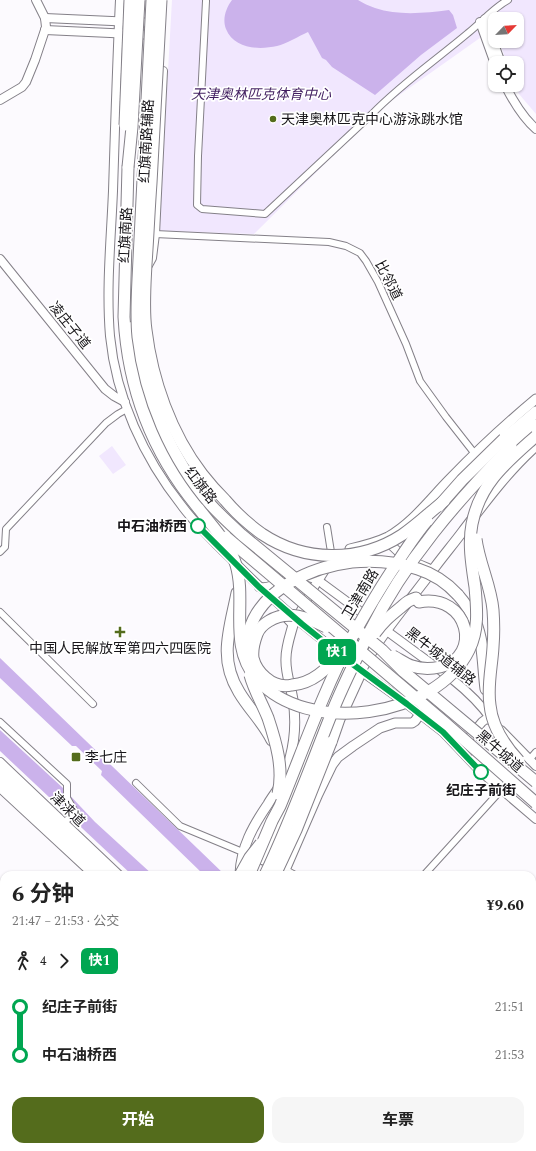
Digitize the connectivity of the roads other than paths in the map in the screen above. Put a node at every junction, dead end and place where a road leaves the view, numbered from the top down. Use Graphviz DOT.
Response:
graph roads {
  1 [pos="36,0"];
  2 [pos="120,0"];
  3 [pos="130,0"];
  4 [pos="139,0"];
  5 [pos="152,0"];
  6 [pos="161,0"];
  7 [pos="166,0"];
  8 [pos="508,0"];
  9 [pos="204,2"];
  10 [pos="45,18"];
  11 [pos="119,21"];
  12 [pos="482,21"];
  13 [pos="165,23"];
  14 [pos="45,30"];
  15 [pos="119,34"];
  16 [pos="164,36"];
  17 [pos="493,56"];
  18 [pos="498,56"];
  19 [pos="509,92"];
  20 [pos="514,92"];
  21 [pos="147,99"];
  22 [pos="0,100"];
  23 [pos="536,123"];
  24 [pos="536,129"];
  25 [pos="152,161"];
  26 [pos="128,167"];
  27 [pos="155,234"];
  28 [pos="0,252"];
  29 [pos="0,259"];
  30 [pos="146,329"];
  31 [pos="148,386"];
  32 [pos="536,399"];
  33 [pos="125,402"];
  34 [pos="536,412"];
  35 [pos="536,425"];
  36 [pos="536,436"];
  37 [pos="507,443"];
  38 [pos="536,446"];
  39 [pos="475,454"];
  40 [pos="181,463"];
  41 [pos="444,501"];
  42 [pos="199,509"];
  43 [pos="476,509"];
  44 [pos="213,516"];
  45 [pos="327,527"];
  46 [pos="200,528"];
  47 [pos="392,535"];
  48 [pos="0,552"];
  49 [pos="335,552"];
  50 [pos="435,567"];
  51 [pos="274,569"];
  52 [pos="318,580"];
  53 [pos="238,587"];
  54 [pos="259,587"];
  55 [pos="0,612"];
  56 [pos="295,622"];
  57 [pos="386,630"];
  58 [pos="348,639"];
  59 [pos="382,650"];
  60 [pos="354,664"];
  61 [pos="92,704"];
  62 [pos="486,705"];
  63 [pos="452,712"];
  64 [pos="420,714"];
  65 [pos="493,721"];
  66 [pos="0,722"];
  67 [pos="444,722"];
  68 [pos="448,736"];
  69 [pos="276,748"];
  70 [pos="536,752"];
  71 [pos="529,760"];
  72 [pos="0,762"];
  73 [pos="536,766"];
  74 [pos="0,771"];
  75 [pos="0,781"];
  76 [pos="536,782"];
  77 [pos="136,783"];
  78 [pos="0,788"];
  79 [pos="502,789"];
  80 [pos="536,803"];
  81 [pos="536,818"];
  82 [pos="65,822"];
  83 [pos="275,824"];
  84 [pos="266,836"];
  85 [pos="243,852"];
  86 [pos="263,860"];
  87 [pos="90,871"];
  88 [pos="97,871"];
  89 [pos="108,871"];
  90 [pos="115,871"];
  91 [pos="240,871"];
  92 [pos="242,871"];
  93 [pos="251,871"];
  94 [pos="267,871"];
  95 [pos="278,871"];
  96 [pos="281,871"];
  97 [pos="282,871"];
  98 [pos="282,871"];
  99 [pos="428,871"];
  1 -- 10 [label="main road"];
  2 -- 11 [label="main road"];
  3 -- 26 [label="highway, bridge"];
  4 -- 26 [label="highway, bridge"];
  5 -- 21 [label="highway, 红旗南路, bridge"];
  6 -- 25 [label="highway, bridge"];
  7 -- 13 [label="main road, 红旗南路辅路"];
  8 -- 12 [label="street"];
  9 -- 12 [label="street"];
  10 -- 11 [label="main road"];
  10 -- 14 [label="main road"];
  11 -- 13 [label="main road"];
  11 -- 15 [label="main road"];
  12 -- 17 [label="main road"];
  12 -- 18 [label="main road"];
  13 -- 16 [label="main road, 红旗南路辅路"];
  14 -- 15 [label="main road"];
  14 -- 22 [label="main road"];
  15 -- 16 [label="main road"];
  15 -- 33 [label="main road"];
  16 -- 27 [label="main road, 红旗南路辅路"];
  19 -- 24 [label="main road"];
  20 -- 23 [label="main road"];
  21 -- 25 [label="highway, bridge"];
  21 -- 31 [label="highway, 红旗南路, bridge"];
  25 -- 30 [label="highway, bridge"];
  26 -- 42 [label="highway, 红旗路"];
  27 -- 39 [label="street, 比邻道"];
  27 -- 44 [label="main road, 红旗南路辅路"];
  28 -- 33 [label="main road, 凌庄子道"];
  29 -- 33 [label="main road, 凌庄子道"];
  30 -- 31 [label="highway, bridge"];
  30 -- 41 [label="highway, bridge"];
  31 -- 40 [label="highway, 红旗南路, bridge"];
  32 -- 39 [label="main road"];
  33 -- 46 [label="main road"];
  33 -- 48 [label="street"];
  34 -- 37 [label="highway, 卫津南路"];
  35 -- 37 [label="highway, 卫津南路"];
  36 -- 43 [label="highway, bridge"];
  37 -- 41 [label="highway, 卫津南路, bridge"];
  37 -- 60 [label="highway, 卫津南路, bridge"];
  38 -- 50 [label="main road"];
  39 -- 47 [label="main road"];
  40 -- 59 [label="highway, 红旗路, bridge"];
  41 -- 58 [label="highway, 卫津南路, bridge"];
  42 -- 53 [label="highway, bridge"];
  42 -- 58 [label="highway, 红旗路, bridge"];
  43 -- 53 [label="highway, bridge"];
  43 -- 62 [label="highway, bridge"];
  44 -- 46 [label="main road"];
  44 -- 51 [label="main road, 红旗南路辅路"];
  45 -- 49 [label="street"];
  46 -- 54 [label="main road"];
  47 -- 49 [label="main road"];
  47 -- 50 [label="main road"];
  49 -- 52 [label="main road"];
  50 -- 57 [label="main road"];
  51 -- 52 [label="main road, 红旗南路辅路"];
  51 -- 54 [label="main road"];
  52 -- 56 [label="main road"];
  52 -- 57 [label="main road, 黑牛城道辅路"];
  53 -- 69 [label="highway, bridge"];
  54 -- 56 [label="main road"];
  55 -- 61 [label="street"];
  56 -- 60 [label="main road"];
  56 -- 85 [label="main road"];
  57 -- 60 [label="main road"];
  57 -- 62 [label="main road, 黑牛城道辅路"];
  58 -- 58 [label="highway, bridge"];
  58 -- 67 [label="highway, 红旗路, bridge"];
  58 -- 83 [label="highway, 卫津南路, bridge"];
  59 -- 60 [label="highway, bridge"];
  59 -- 63 [label="highway, 红旗路, bridge"];
  60 -- 64 [label="main road"];
  60 -- 83 [label="main road"];
  60 -- 94 [label="highway, 卫津南路, bridge"];
  60 -- 97 [label="highway, bridge"];
  62 -- 65 [label="main road, 黑牛城道辅路"];
  62 -- 68 [label="main road"];
  62 -- 69 [label="highway, bridge"];
  62 -- 76 [label="highway, bridge"];
  63 -- 76 [label="highway, 黑牛城道, bridge"];
  64 -- 68 [label="main road"];
  64 -- 98 [label="main road"];
  65 -- 71 [label="main road, 黑牛城道辅路"];
  65 -- 79 [label="main road"];
  66 -- 82 [label="street"];
  67 -- 80 [label="highway, 黑牛城道, bridge"];
  68 -- 79 [label="main road"];
  69 -- 83 [label="highway, bridge"];
  70 -- 71 [label="street"];
  71 -- 73 [label="main road, 黑牛城道辅路"];
  72 -- 82 [label="main road, 津涞道"];
  74 -- 89 [label="main road"];
  75 -- 88 [label="main road"];
  77 -- 85 [label="street"];
  78 -- 87 [label="main road"];
  79 -- 81 [label="main road"];
  79 -- 99 [label="street"];
  82 -- 90 [label="main road, 津涞道"];
  83 -- 84 [label="highway, 卫津南路, bridge"];
  83 -- 86 [label="main road"];
  83 -- 96 [label="main road"];
  84 -- 92 [label="main road, bridge"];
  84 -- 93 [label="highway, 卫津南路, bridge"];
  85 -- 86 [label="street"];
  85 -- 91 [label="main road"];
  86 -- 95 [label="street"];
}
